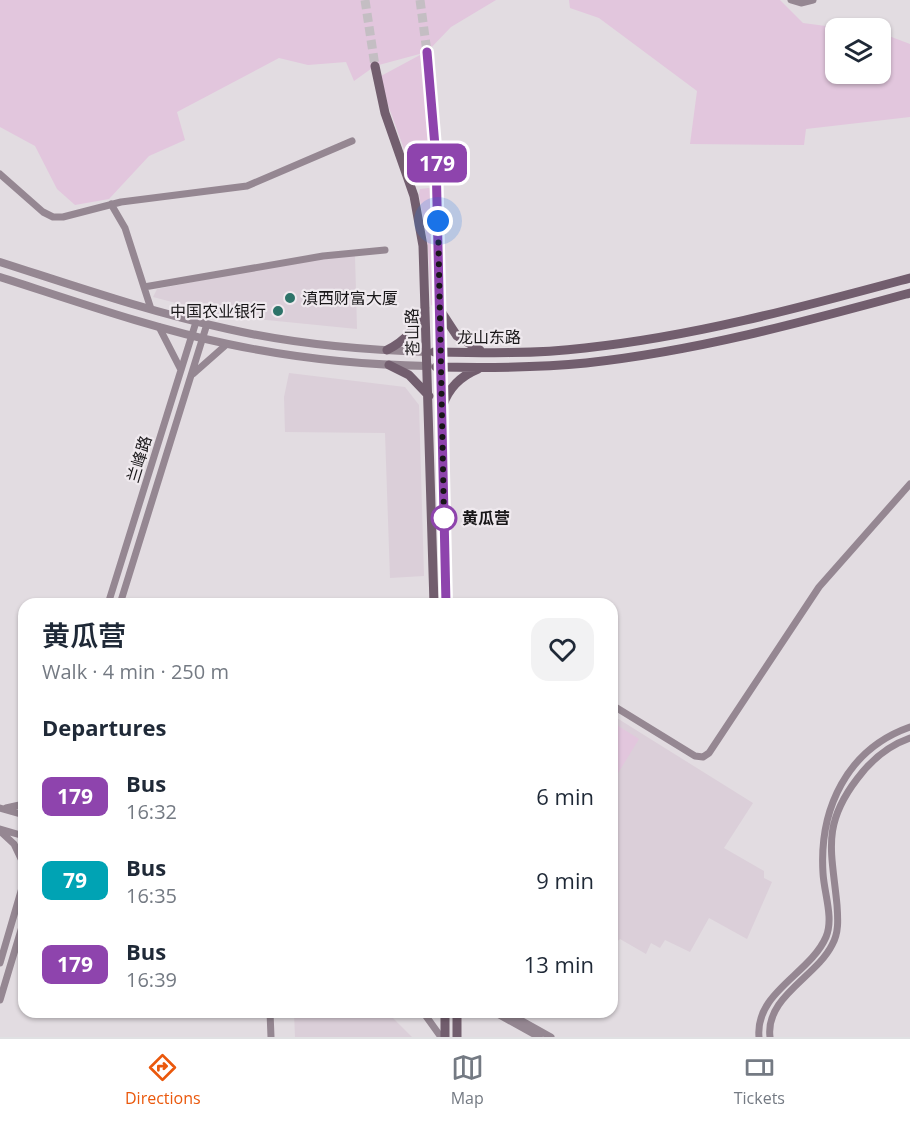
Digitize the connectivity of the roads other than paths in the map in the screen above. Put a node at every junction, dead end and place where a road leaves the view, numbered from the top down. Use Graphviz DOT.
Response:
graph roads {
  1 [pos="791,0"];
  2 [pos="813,0"];
  3 [pos="427,52"];
  4 [pos="375,66"];
  5 [pos="352,141"];
  6 [pos="0,174"];
  7 [pos="111,204"];
  8 [pos="385,250"];
  9 [pos="0,262"];
  10 [pos="0,277"];
  11 [pos="910,278"];
  12 [pos="144,287"];
  13 [pos="910,293"];
  14 [pos="426,306"];
  15 [pos="440,308"];
  16 [pos="151,309"];
  17 [pos="196,322"];
  18 [pos="207,324"];
  19 [pos="159,327"];
  20 [pos="192,336"];
  21 [pos="202,338"];
  22 [pos="226,344"];
  23 [pos="387,350"];
  24 [pos="427,352"];
  25 [pos="441,352"];
  26 [pos="488,352"];
  27 [pos="389,365"];
  28 [pos="428,366"];
  29 [pos="441,367"];
  30 [pos="483,367"];
  31 [pos="181,370"];
  32 [pos="191,375"];
  33 [pos="429,396"];
  34 [pos="442,413"];
  35 [pos="910,484"];
  36 [pos="110,598"];
  37 [pos="122,598"];
  38 [pos="434,598"];
  39 [pos="446,598"];
  40 [pos="618,709"];
  41 [pos="910,727"];
  42 [pos="910,738"];
  43 [pos="882,740"];
  44 [pos="888,748"];
  45 [pos="18,805"];
  46 [pos="1,808"];
  47 [pos="18,814"];
  48 [pos="0,830"];
  49 [pos="18,834"];
  50 [pos="18,852"];
  51 [pos="835,889"];
  52 [pos="825,891"];
  53 [pos="18,902"];
  54 [pos="18,940"];
  55 [pos="0,963"];
  56 [pos="0,1000"];
  57 [pos="270,1018"];
  58 [pos="427,1018"];
  59 [pos="445,1018"];
  60 [pos="457,1018"];
  61 [pos="505,1018"];
  62 [pos="517,1018"];
  63 [pos="271,1037"];
  64 [pos="441,1037"];
  65 [pos="446,1037"];
  66 [pos="457,1037"];
  67 [pos="539,1037"];
  68 [pos="551,1037"];
  69 [pos="759,1037"];
  70 [pos="770,1037"];
  1 -- 2 [label="street"];
  3 -- 15 [label="main road, 苍山路"];
  4 -- 14 [label="main road, 苍山路"];
  5 -- 7 [label="street"];
  6 -- 7 [label="street"];
  7 -- 12 [label="street"];
  8 -- 12 [label="street"];
  9 -- 16 [label="street, 龙山东路"];
  10 -- 19 [label="street, 龙山东路"];
  11 -- 26 [label="main road, 龙山东路"];
  12 -- 16 [label="street"];
  13 -- 30 [label="main road, 龙山东路"];
  14 -- 23 [label="main road"];
  14 -- 24 [label="main road, 苍山路"];
  15 -- 25 [label="main road, 苍山路"];
  15 -- 26 [label="main road"];
  16 -- 17 [label="street, 龙山东路"];
  17 -- 18 [label="street, 龙山东路"];
  17 -- 20 [label="street, 兰峰路"];
  18 -- 21 [label="street, 兰峰路"];
  18 -- 23 [label="street, 龙山东路"];
  19 -- 20 [label="street, 龙山东路"];
  19 -- 31 [label="street"];
  20 -- 21 [label="street, 龙山东路"];
  20 -- 31 [label="street, 兰峰路"];
  21 -- 22 [label="street, 龙山东路"];
  21 -- 32 [label="street, 兰峰路"];
  22 -- 27 [label="street, 龙山东路"];
  22 -- 32 [label="street"];
  23 -- 24 [label="street, 龙山东路"];
  24 -- 25 [label="main road, 龙山东路"];
  24 -- 28 [label="main road, 苍山路"];
  25 -- 26 [label="main road, 龙山东路"];
  25 -- 29 [label="main road, 苍山路"];
  27 -- 28 [label="street, 龙山东路"];
  27 -- 33 [label="main road"];
  28 -- 29 [label="main road, 龙山东路"];
  28 -- 33 [label="main road, 苍山路"];
  29 -- 30 [label="main road, 龙山东路"];
  29 -- 34 [label="main road, 苍山路"];
  30 -- 34 [label="main road"];
  31 -- 36 [label="street, 兰峰路"];
  32 -- 37 [label="street, 兰峰路"];
  33 -- 38 [label="main road, 苍山路"];
  34 -- 39 [label="main road, 苍山路"];
  35 -- 40 [label="street"];
  41 -- 43 [label="street"];
  42 -- 44 [label="street"];
  43 -- 44 [label="street"];
  43 -- 52 [label="street"];
  44 -- 51 [label="street"];
  45 -- 46 [label="street"];
  46 -- 47 [label="street"];
  48 -- 49 [label="street"];
  48 -- 50 [label="street"];
  51 -- 52 [label="street"];
  51 -- 70 [label="street"];
  52 -- 69 [label="street"];
  53 -- 55 [label="street"];
  54 -- 56 [label="street"];
  57 -- 63 [label="street"];
  58 -- 64 [label="street"];
  59 -- 65 [label="main road"];
  60 -- 66 [label="main road"];
  61 -- 67 [label="street"];
  62 -- 68 [label="street"];
}
